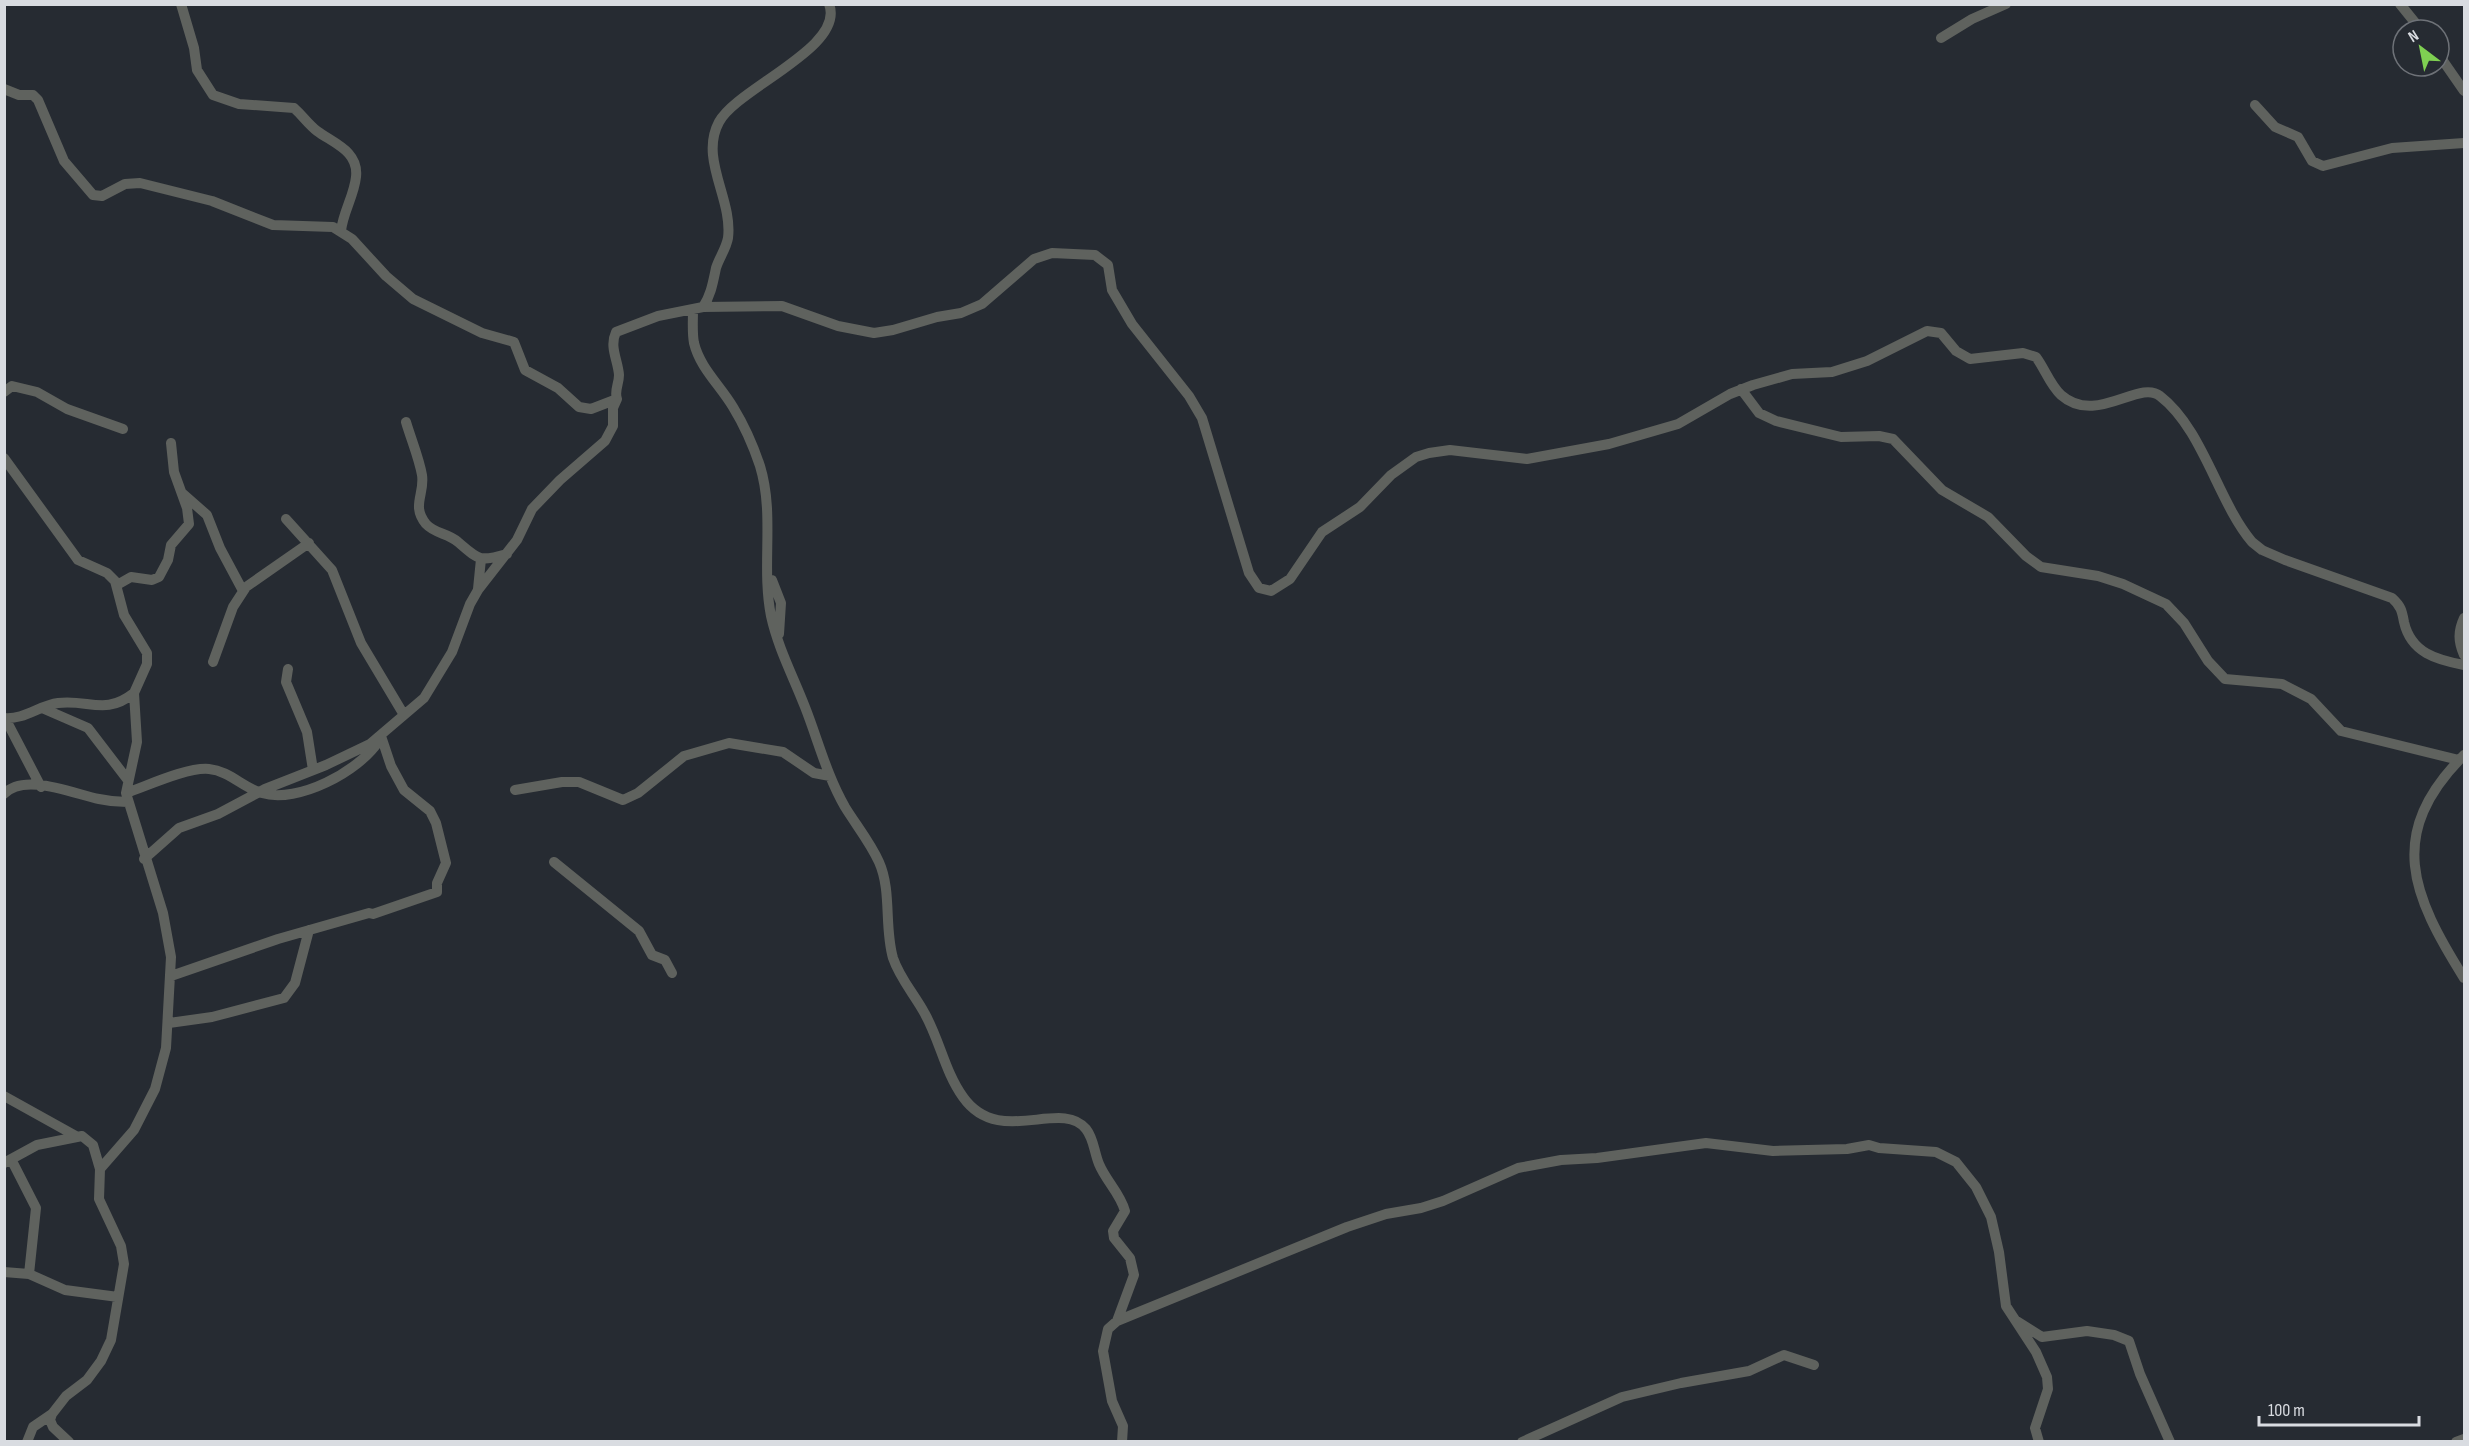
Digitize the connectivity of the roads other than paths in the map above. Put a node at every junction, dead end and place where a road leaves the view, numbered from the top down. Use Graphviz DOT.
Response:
graph roads {
  1 [pos="181,4"];
  2 [pos="829,4"];
  3 [pos="2007,4"];
  4 [pos="2400,4"];
  5 [pos="2411,18"];
  6 [pos="1941,38"];
  7 [pos="2451,72"];
  8 [pos="4,89"];
  9 [pos="2464,91"];
  10 [pos="2255,105"];
  11 [pos="2464,143"];
  12 [pos="341,231"];
  13 [pos="698,309"];
  14 [pos="1741,389"];
  15 [pos="4,392"];
  16 [pos="617,399"];
  17 [pos="406,422"];
  18 [pos="123,429"];
  19 [pos="171,443"];
  20 [pos="4,458"];
  21 [pos="182,492"];
  22 [pos="286,519"];
  23 [pos="309,543"];
  24 [pos="507,554"];
  25 [pos="481,559"];
  26 [pos="117,585"];
  27 [pos="478,590"];
  28 [pos="243,591"];
  29 [pos="2464,618"];
  30 [pos="2464,654"];
  31 [pos="213,662"];
  32 [pos="2464,665"];
  33 [pos="288,669"];
  34 [pos="134,693"];
  35 [pos="42,708"];
  36 [pos="404,716"];
  37 [pos="5,718"];
  38 [pos="381,736"];
  39 [pos="2462,757"];
  40 [pos="313,770"];
  41 [pos="830,776"];
  42 [pos="127,779"];
  43 [pos="41,787"];
  44 [pos="515,790"];
  45 [pos="259,792"];
  46 [pos="4,794"];
  47 [pos="126,798"];
  48 [pos="144,859"];
  49 [pos="554,862"];
  50 [pos="309,930"];
  51 [pos="672,973"];
  52 [pos="171,976"];
  53 [pos="2464,978"];
  54 [pos="169,1023"];
  55 [pos="4,1096"];
  56 [pos="76,1136"];
  57 [pos="8,1161"];
  58 [pos="100,1169"];
  59 [pos="4,1272"];
  60 [pos="29,1274"];
  61 [pos="118,1297"];
  62 [pos="2015,1320"];
  63 [pos="1117,1321"];
  64 [pos="1814,1365"];
  65 [pos="52,1414"];
  66 [pos="2464,1439"];
  67 [pos="27,1442"];
  68 [pos="69,1442"];
  69 [pos="1122,1442"];
  70 [pos="1522,1442"];
  71 [pos="2039,1442"];
  72 [pos="2170,1442"];
  73 [pos="2456,1442"];
  1 -- 12 [label="street"];
  2 -- 13 [label="street"];
  3 -- 6 [label="street"];
  4 -- 5 [label="street"];
  7 -- 9 [label="street"];
  8 -- 12 [label="street"];
  10 -- 11 [label="street"];
  12 -- 16 [label="street"];
  13 -- 14 [label="street"];
  13 -- 16 [label="street"];
  13 -- 41 [label="street"];
  14 -- 32 [label="street"];
  14 -- 39 [label="street"];
  15 -- 18 [label="street"];
  16 -- 24 [label="street"];
  17 -- 25 [label="street"];
  19 -- 21 [label="street"];
  20 -- 26 [label="street"];
  21 -- 26 [label="street"];
  21 -- 28 [label="street"];
  22 -- 23 [label="street"];
  23 -- 28 [label="street"];
  23 -- 36 [label="street"];
  24 -- 25 [label="street"];
  24 -- 27 [label="street"];
  25 -- 27 [label="street"];
  26 -- 34 [label="street"];
  27 -- 36 [label="street"];
  28 -- 31 [label="street"];
  29 -- 30 [label="street"];
  33 -- 40 [label="street"];
  34 -- 35 [label="street"];
  34 -- 42 [label="street"];
  35 -- 37 [label="street"];
  35 -- 42 [label="street"];
  36 -- 38 [label="street"];
  37 -- 43 [label="street"];
  38 -- 40 [label="street"];
  38 -- 45 [label="street"];
  38 -- 50 [label="street"];
  39 -- 53 [label="street"];
  40 -- 45 [label="street"];
  41 -- 44 [label="street"];
  41 -- 63 [label="street"];
  42 -- 47 [label="street"];
  43 -- 46 [label="street"];
  43 -- 47 [label="street"];
  45 -- 47 [label="street"];
  45 -- 48 [label="street"];
  47 -- 48 [label="street"];
  48 -- 52 [label="street"];
  49 -- 51 [label="street"];
  50 -- 52 [label="street"];
  50 -- 54 [label="street"];
  52 -- 54 [label="street"];
  54 -- 58 [label="street"];
  55 -- 56 [label="street"];
  56 -- 57 [label="street"];
  56 -- 58 [label="street"];
  57 -- 60 [label="street"];
  58 -- 61 [label="street"];
  59 -- 60 [label="street"];
  60 -- 61 [label="street"];
  61 -- 65 [label="street"];
  62 -- 63 [label="street"];
  62 -- 71 [label="street"];
  62 -- 72 [label="street"];
  63 -- 69 [label="street"];
  64 -- 70 [label="street"];
  65 -- 67 [label="street"];
  65 -- 68 [label="street"];
  66 -- 73 [label="street"];
}
